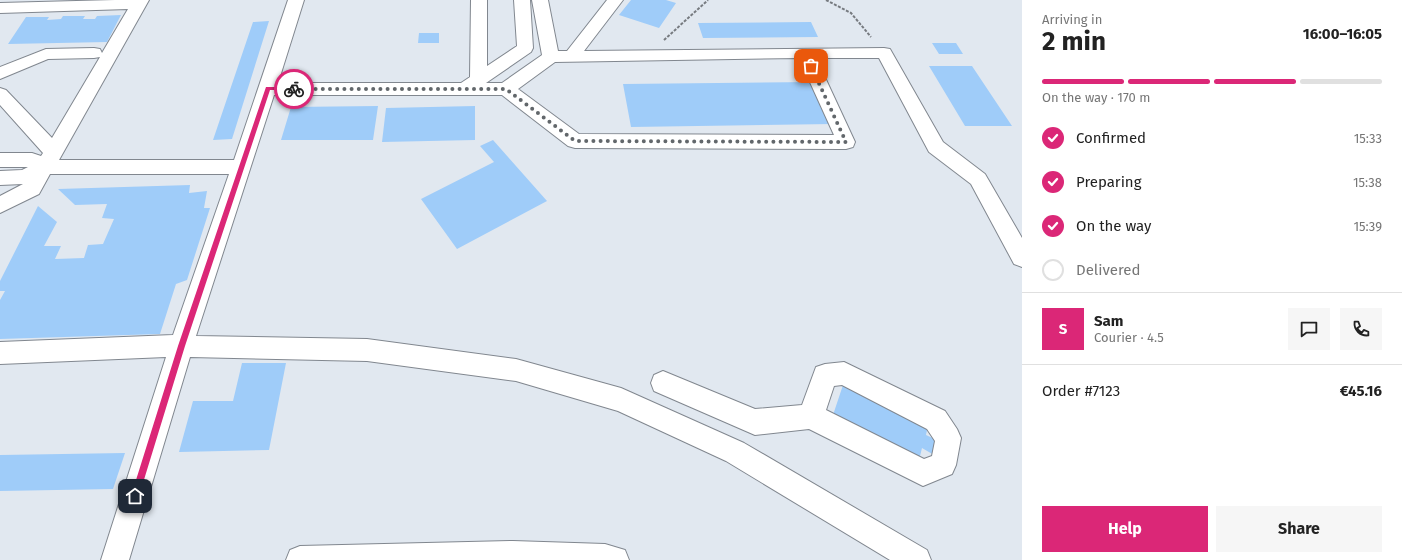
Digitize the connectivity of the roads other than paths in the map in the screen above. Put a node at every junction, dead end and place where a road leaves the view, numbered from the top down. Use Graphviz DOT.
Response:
graph roads {
  1 [pos="296,0"];
  2 [pos="479,0"];
  3 [pos="522,0"];
  4 [pos="540,0"];
  5 [pos="615,0"];
  6 [pos="140,2"];
  7 [pos="0,8"];
  8 [pos="94,53"];
  9 [pos="805,53"];
  10 [pos="551,57"];
  11 [pos="571,57"];
  12 [pos="0,73"];
  13 [pos="472,84"];
  14 [pos="268,89"];
  15 [pos="506,89"];
  16 [pos="0,94"];
  17 [pos="0,160"];
  18 [pos="50,160"];
  19 [pos="242,167"];
  20 [pos="0,178"];
  21 [pos="0,206"];
  22 [pos="1016,235"];
  23 [pos="1022,258"];
  24 [pos="181,346"];
  25 [pos="0,353"];
  26 [pos="663,383"];
  27 [pos="811,416"];
  28 [pos="115,560"];
  29 [pos="300,560"];
  30 [pos="615,560"];
  31 [pos="917,560"];
  1 -- 14 [label="main road"];
  2 -- 13 [label="main road"];
  3 -- 13 [label="main road"];
  4 -- 10 [label="main road"];
  5 -- 11 [label="main road"];
  6 -- 7 [label="main road"];
  6 -- 18 [label="main road"];
  8 -- 12 [label="main road"];
  9 -- 11 [label="main road"];
  9 -- 15 [label="main road"];
  9 -- 22 [label="main road"];
  10 -- 11 [label="main road"];
  10 -- 15 [label="main road"];
  13 -- 14 [label="main road"];
  13 -- 15 [label="main road"];
  14 -- 19 [label="main road"];
  16 -- 18 [label="main road"];
  17 -- 18 [label="main road"];
  18 -- 19 [label="main road"];
  18 -- 20 [label="main road"];
  18 -- 21 [label="main road"];
  19 -- 24 [label="main road"];
  22 -- 23 [label="main road"];
  24 -- 25 [label="main road"];
  24 -- 28 [label="main road"];
  24 -- 31 [label="main road"];
  26 -- 27 [label="main road"];
  27 -- 27 [label="main road"];
  29 -- 30 [label="main road"];
}
